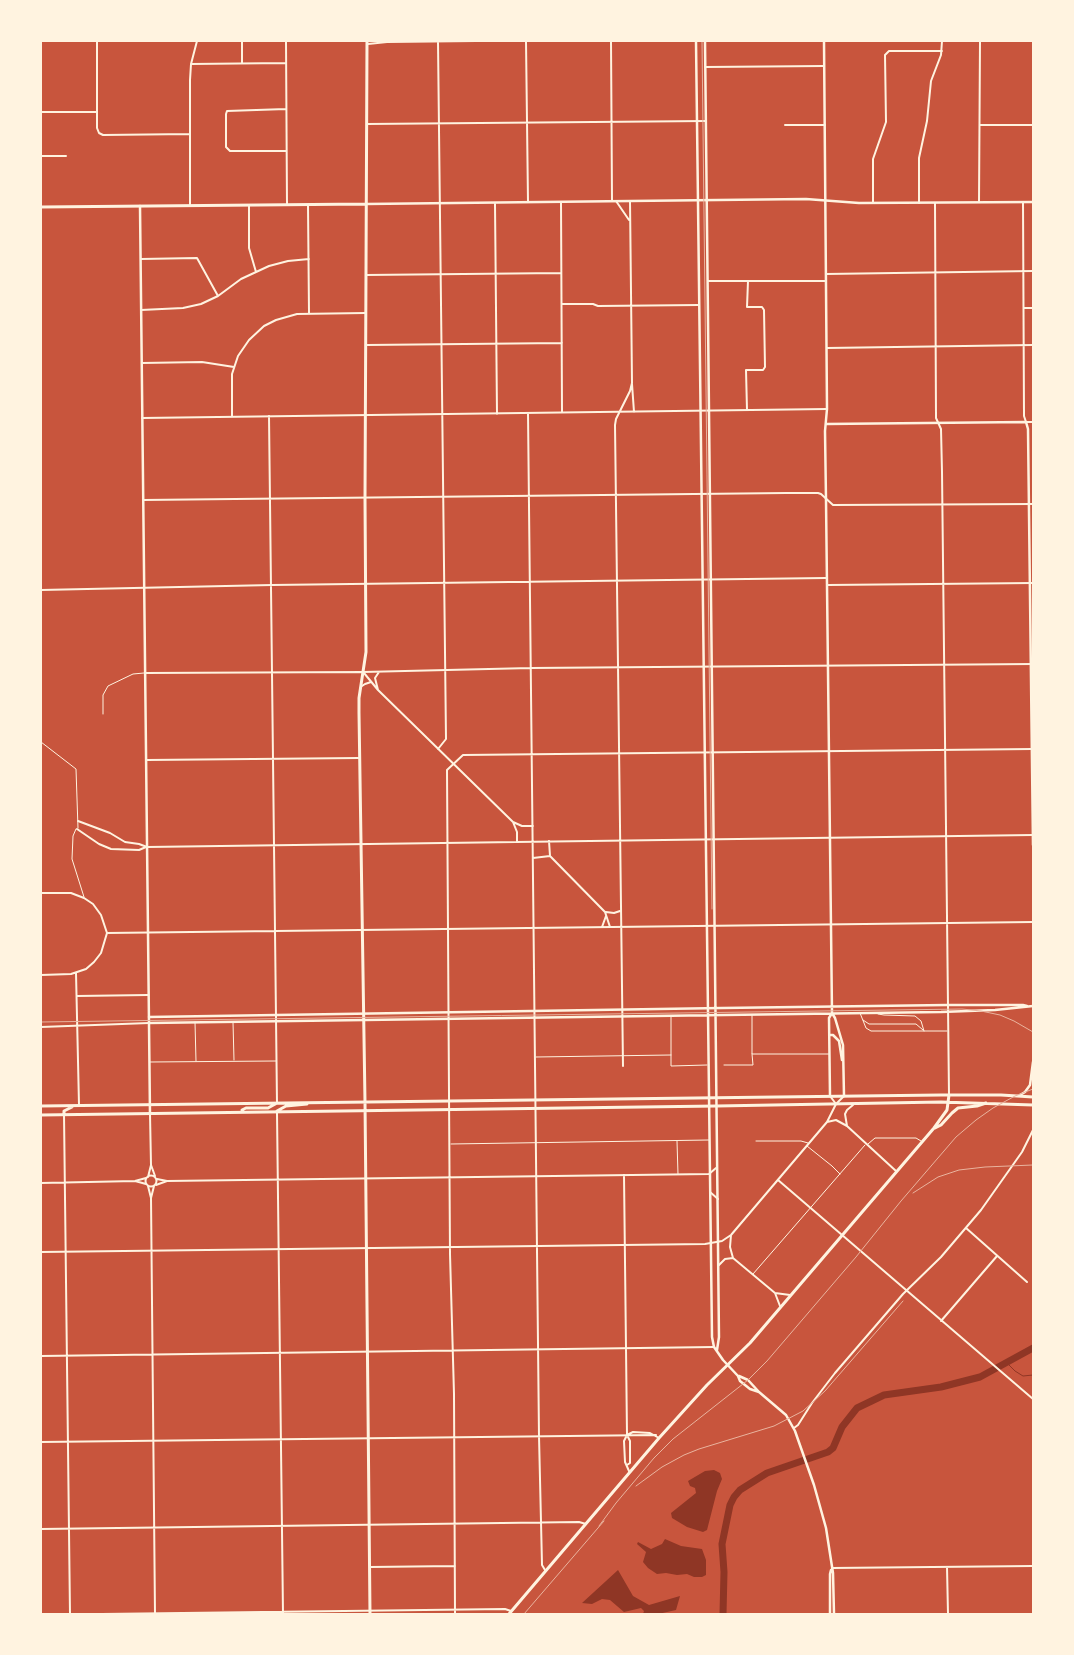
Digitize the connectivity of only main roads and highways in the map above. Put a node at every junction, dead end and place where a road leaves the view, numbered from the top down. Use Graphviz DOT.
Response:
graph roads {
  1 [pos="367,43"];
  2 [pos="366,204"];
  3 [pos="41,207"];
  4 [pos="949,1095"];
  5 [pos="1033,1097"];
  6 [pos="364,1102"];
  7 [pos="948,1102"];
  8 [pos="989,1102"];
  9 [pos="277,1103"];
  10 [pos="310,1103"];
  11 [pos="78,1105"];
  12 [pos="1033,1105"];
  13 [pos="41,1106"];
  14 [pos="239,1111"];
  15 [pos="277,1111"];
  16 [pos="365,1111"];
  17 [pos="41,1114"];
  18 [pos="64,1114"];
  19 [pos="934,1128"];
  20 [pos="370,1612"];
  21 [pos="510,1612"];
  1 -- 2 [label="main road"];
  2 -- 3 [label="main road"];
  2 -- 6 [label="main road"];
  4 -- 5 [label="main road"];
  4 -- 6 [label="main road"];
  4 -- 7 [label="main road"];
  6 -- 10 [label="main road"];
  6 -- 16 [label="main road"];
  7 -- 8 [label="main road"];
  7 -- 16 [label="main road"];
  7 -- 19 [label="main road"];
  8 -- 12 [label="main road"];
  8 -- 19 [label="main road"];
  9 -- 10 [label="main road"];
  9 -- 11 [label="main road"];
  9 -- 14 [label="main road"];
  10 -- 15 [label="main road"];
  11 -- 13 [label="main road"];
  11 -- 18 [label="main road"];
  14 -- 15 [label="main road"];
  14 -- 18 [label="main road"];
  15 -- 16 [label="main road"];
  16 -- 20 [label="main road"];
  17 -- 18 [label="main road"];
  19 -- 21 [label="main road"];
}
